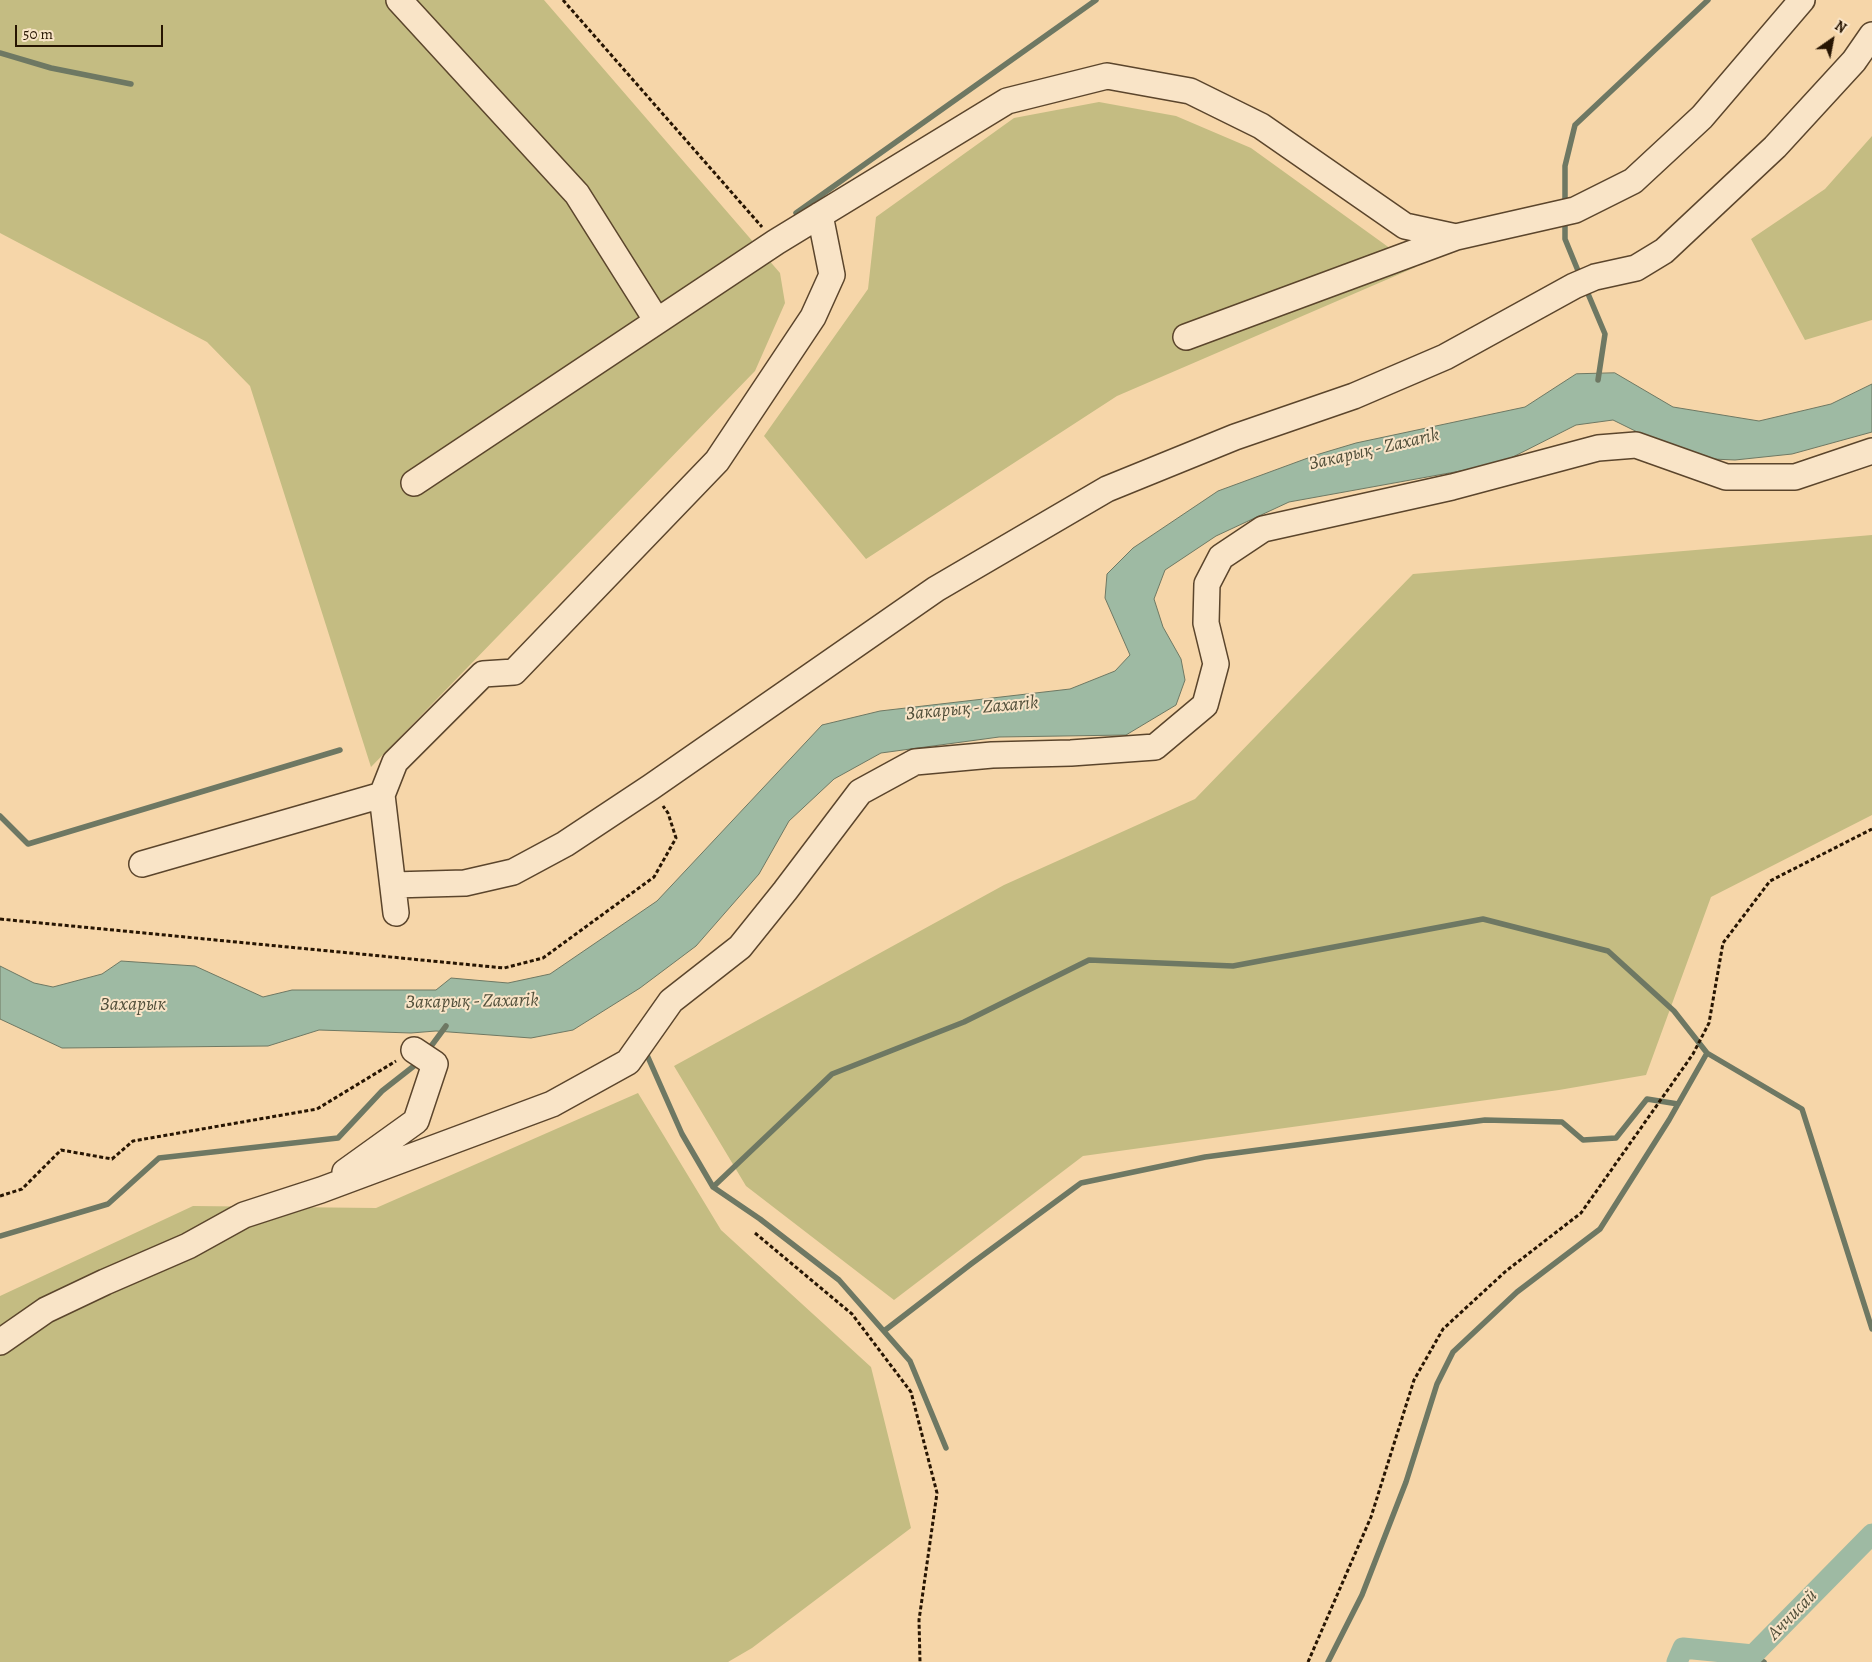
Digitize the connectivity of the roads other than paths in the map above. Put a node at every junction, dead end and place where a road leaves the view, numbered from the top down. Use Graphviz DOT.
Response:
graph roads {
  1 [pos="399,0"];
  2 [pos="1802,0"];
  3 [pos="1872,35"];
  4 [pos="820,215"];
  5 [pos="1456,237"];
  6 [pos="657,321"];
  7 [pos="1186,337"];
  8 [pos="1872,451"];
  9 [pos="414,483"];
  10 [pos="382,795"];
  11 [pos="142,864"];
  12 [pos="393,885"];
  13 [pos="396,913"];
  14 [pos="414,1050"];
  15 [pos="321,1190"];
  16 [pos="0,1342"];
  1 -- 6 [label="street"];
  2 -- 5 [label="street"];
  3 -- 12 [label="street"];
  4 -- 5 [label="street"];
  4 -- 6 [label="street"];
  4 -- 10 [label="street"];
  5 -- 7 [label="street"];
  6 -- 9 [label="street"];
  8 -- 15 [label="street"];
  10 -- 11 [label="street"];
  10 -- 12 [label="street"];
  12 -- 13 [label="street"];
  14 -- 15 [label="street"];
  15 -- 16 [label="street"];
}
